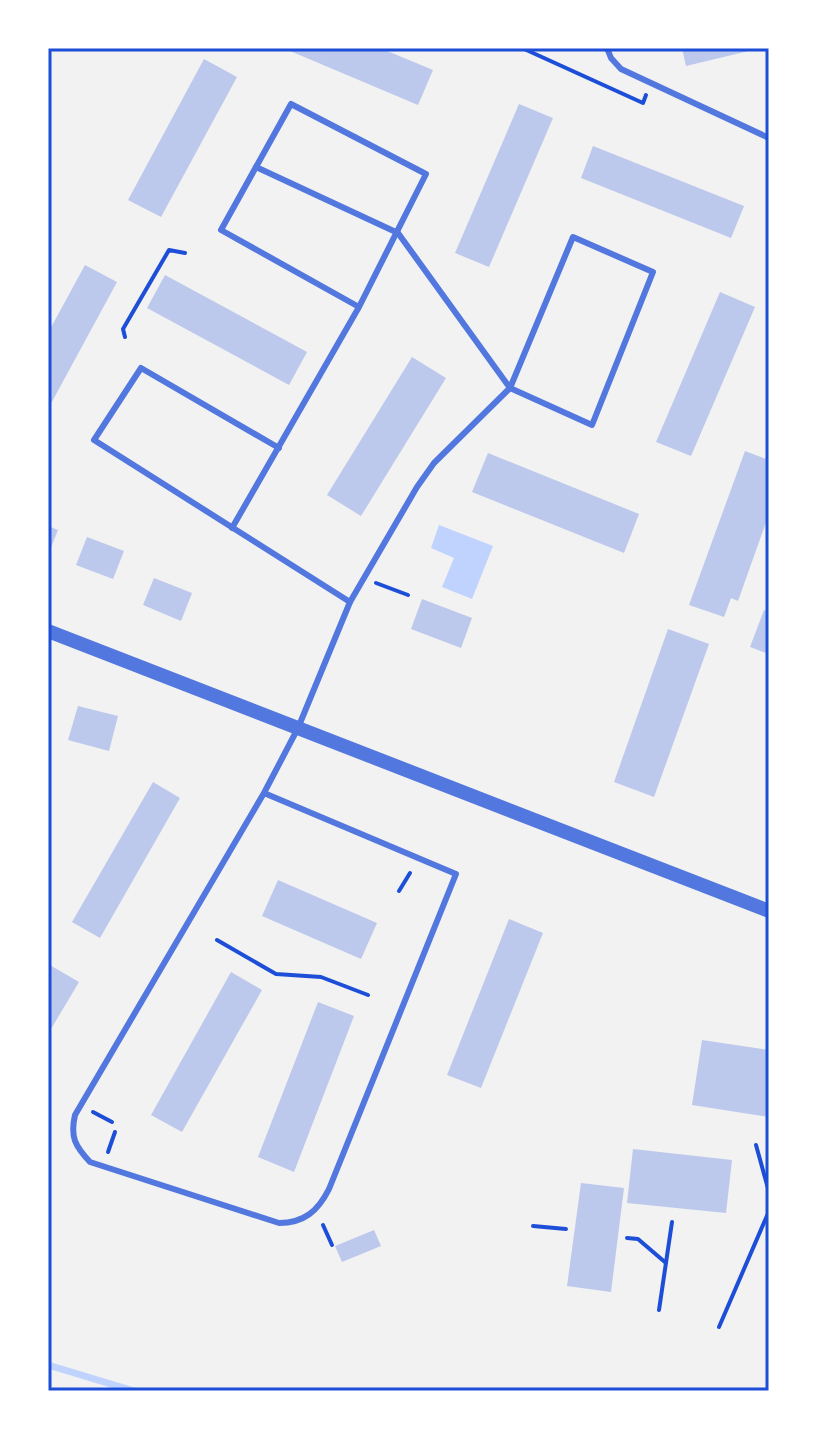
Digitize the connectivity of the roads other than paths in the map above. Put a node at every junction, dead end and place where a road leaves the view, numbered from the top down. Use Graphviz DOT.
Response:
graph roads {
  1 [pos="607,48"];
  2 [pos="769,138"];
  3 [pos="256,167"];
  4 [pos="398,233"];
  5 [pos="359,307"];
  6 [pos="510,388"];
  7 [pos="279,448"];
  8 [pos="232,528"];
  9 [pos="350,602"];
  10 [pos="48,631"];
  11 [pos="298,728"];
  12 [pos="264,793"];
  13 [pos="769,911"];
  1 -- 2 [label="lane"];
  3 -- 4 [label="lane"];
  3 -- 4 [label="lane"];
  3 -- 5 [label="lane"];
  4 -- 5 [label="lane"];
  4 -- 6 [label="lane"];
  5 -- 7 [label="lane"];
  6 -- 6 [label="lane"];
  6 -- 9 [label="lane"];
  7 -- 8 [label="lane"];
  7 -- 8 [label="lane"];
  8 -- 9 [label="lane"];
  9 -- 11 [label="lane"];
  10 -- 11 [label="street"];
  11 -- 12 [label="lane"];
  11 -- 13 [label="street"];
  12 -- 12 [label="lane"];
}
